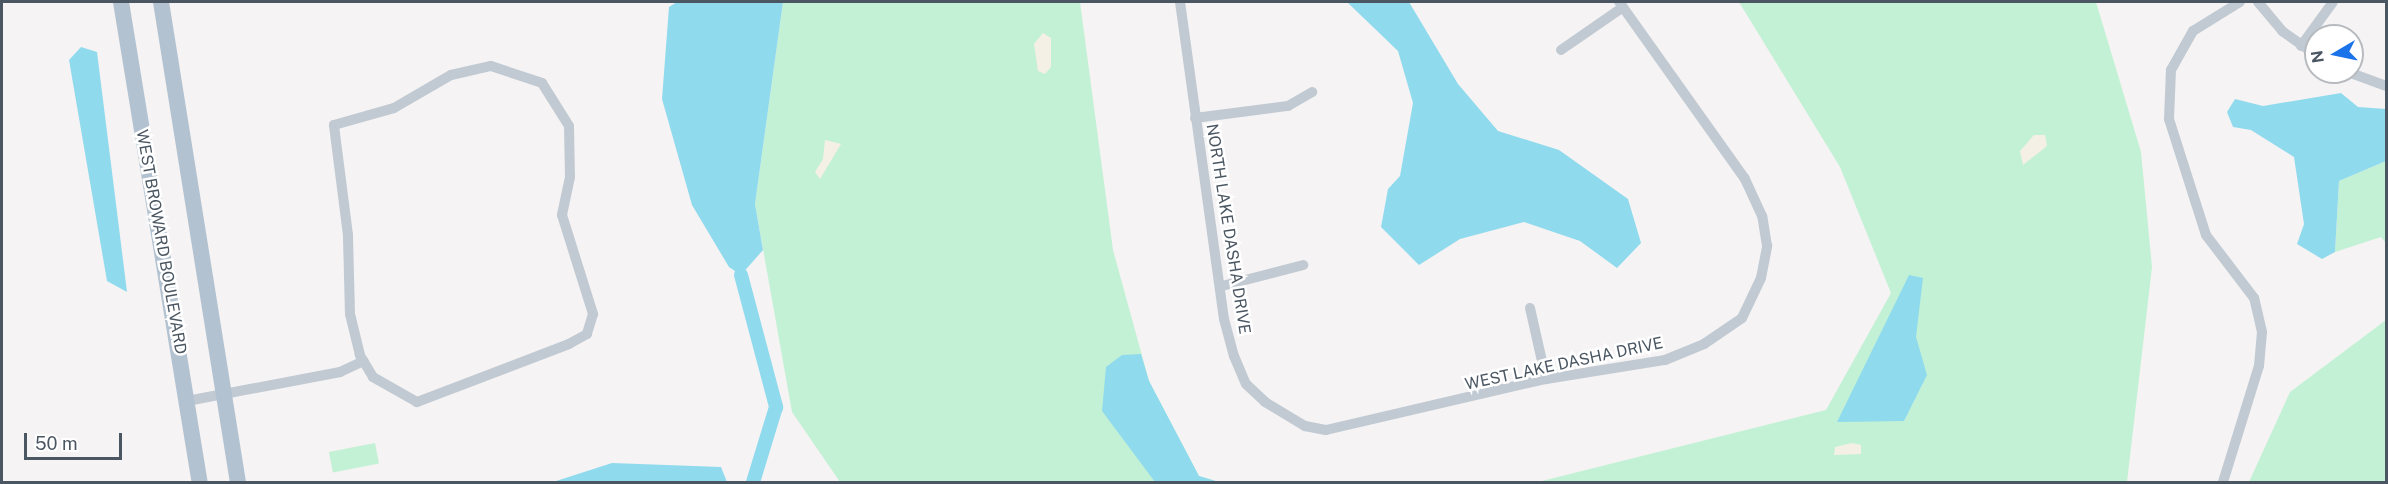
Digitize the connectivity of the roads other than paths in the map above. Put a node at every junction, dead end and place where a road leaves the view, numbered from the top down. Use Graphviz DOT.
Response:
graph roads {
  1 [pos="121,2"];
  2 [pos="161,2"];
  3 [pos="1180,2"];
  4 [pos="2240,2"];
  5 [pos="2258,2"];
  6 [pos="2333,2"];
  7 [pos="1621,4"];
  8 [pos="2301,46"];
  9 [pos="2304,48"];
  10 [pos="1561,50"];
  11 [pos="2364,78"];
  12 [pos="2386,86"];
  13 [pos="1311,92"];
  14 [pos="1195,118"];
  15 [pos="1303,266"];
  16 [pos="1222,285"];
  17 [pos="1530,308"];
  18 [pos="364,361"];
  19 [pos="1546,379"];
  20 [pos="225,394"];
  21 [pos="188,401"];
  22 [pos="1344,430"];
  23 [pos="200,483"];
  24 [pos="238,483"];
  25 [pos="2223,483"];
  1 -- 21 [label="main road, WEST BROWARD BOULEVARD"];
  2 -- 20 [label="main road"];
  3 -- 14 [label="street, NORTH LAKE DASHA DRIVE"];
  4 -- 25 [label="street"];
  5 -- 8 [label="street"];
  6 -- 8 [label="street"];
  7 -- 10 [label="street"];
  7 -- 19 [label="street, WEST LAKE DASHA DRIVE"];
  8 -- 9 [label="street"];
  11 -- 12 [label="street"];
  13 -- 14 [label="street"];
  14 -- 16 [label="street, NORTH LAKE DASHA DRIVE"];
  15 -- 16 [label="street"];
  16 -- 22 [label="street, NORTH LAKE DASHA DRIVE"];
  17 -- 19 [label="street"];
  18 -- 18 [label="street"];
  18 -- 20 [label="street"];
  19 -- 22 [label="street, WEST LAKE DASHA DRIVE"];
  20 -- 21 [label="street"];
  20 -- 24 [label="main road"];
  21 -- 23 [label="main road, WEST BROWARD BOULEVARD"];
}
